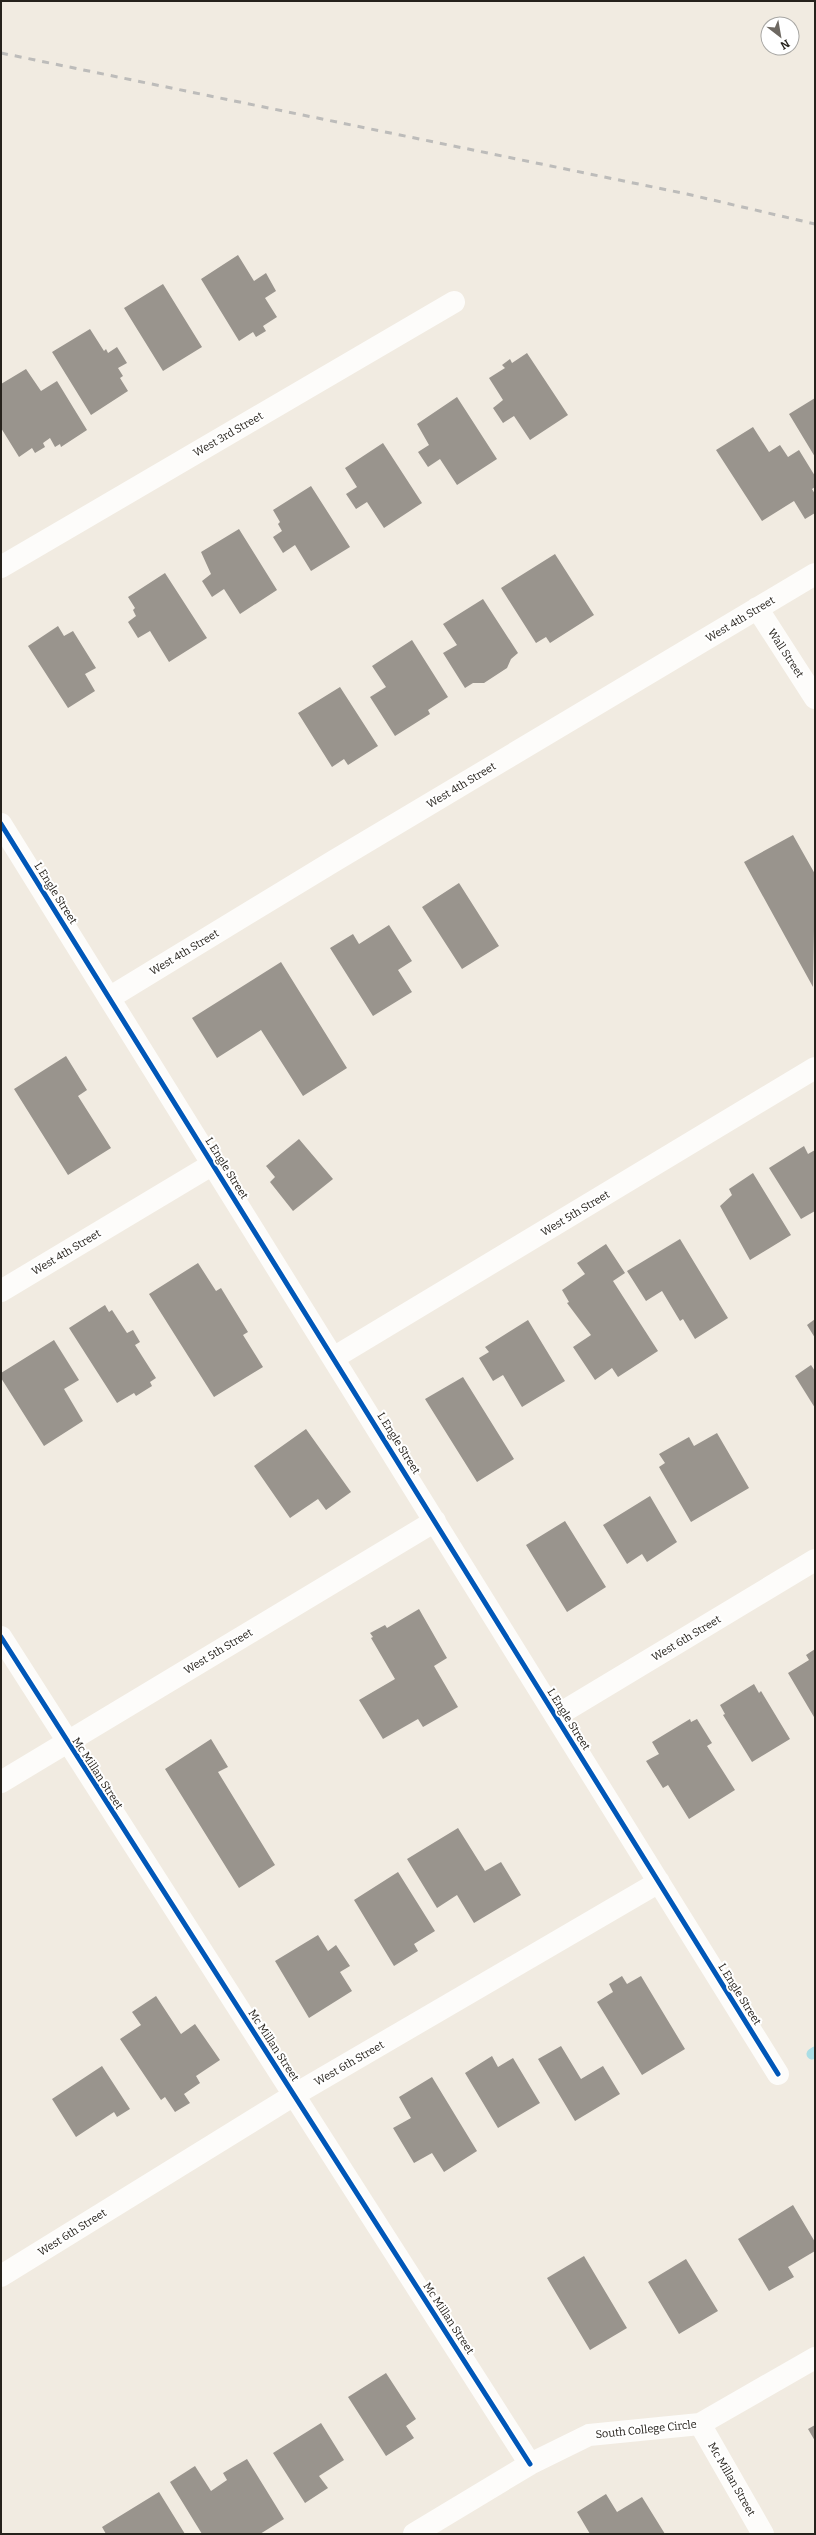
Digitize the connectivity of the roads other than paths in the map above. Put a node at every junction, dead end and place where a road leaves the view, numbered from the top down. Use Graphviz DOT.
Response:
graph roads {
  1 [pos="454,302"];
  2 [pos="1,567"];
  3 [pos="815,574"];
  4 [pos="757,608"];
  5 [pos="815,698"];
  6 [pos="1,824"];
  7 [pos="109,998"];
  8 [pos="815,1068"];
  9 [pos="213,1164"];
  10 [pos="1,1291"];
  11 [pos="334,1357"];
  12 [pos="435,1521"];
  13 [pos="815,1560"];
  14 [pos="1,1636"];
  15 [pos="556,1716"];
  16 [pos="67,1742"];
  17 [pos="1,1782"];
  18 [pos="660,1882"];
  19 [pos="778,2074"];
  20 [pos="294,2095"];
  21 [pos="1,2276"];
  22 [pos="815,2358"];
  23 [pos="700,2424"];
  24 [pos="530,2464"];
  25 [pos="414,2534"];
  26 [pos="763,2534"];
  1 -- 2 [label="street, West 3rd Street"];
  3 -- 4 [label="street, West 4th Street"];
  4 -- 5 [label="street, Wall Street"];
  4 -- 7 [label="street, West 4th Street"];
  6 -- 7 [label="street, L Engle Street"];
  7 -- 9 [label="street, L Engle Street"];
  8 -- 11 [label="street, West 5th Street"];
  9 -- 10 [label="street, West 4th Street"];
  9 -- 11 [label="street, L Engle Street"];
  11 -- 12 [label="street, L Engle Street"];
  12 -- 15 [label="street, L Engle Street"];
  12 -- 16 [label="street, West 5th Street"];
  13 -- 15 [label="street, West 6th Street"];
  14 -- 16 [label="street, Mc Millan Street"];
  15 -- 18 [label="street, L Engle Street"];
  16 -- 17 [label="street, West 5th Street"];
  16 -- 20 [label="street, Mc Millan Street"];
  18 -- 19 [label="street, L Engle Street"];
  18 -- 20 [label="street, West 6th Street"];
  20 -- 21 [label="street, West 6th Street"];
  20 -- 24 [label="street, Mc Millan Street"];
  22 -- 23 [label="street, South College Circle"];
  23 -- 24 [label="street, South College Circle"];
  23 -- 26 [label="street, Mc Millan Street"];
  24 -- 25 [label="street, South College Circle"];
}
